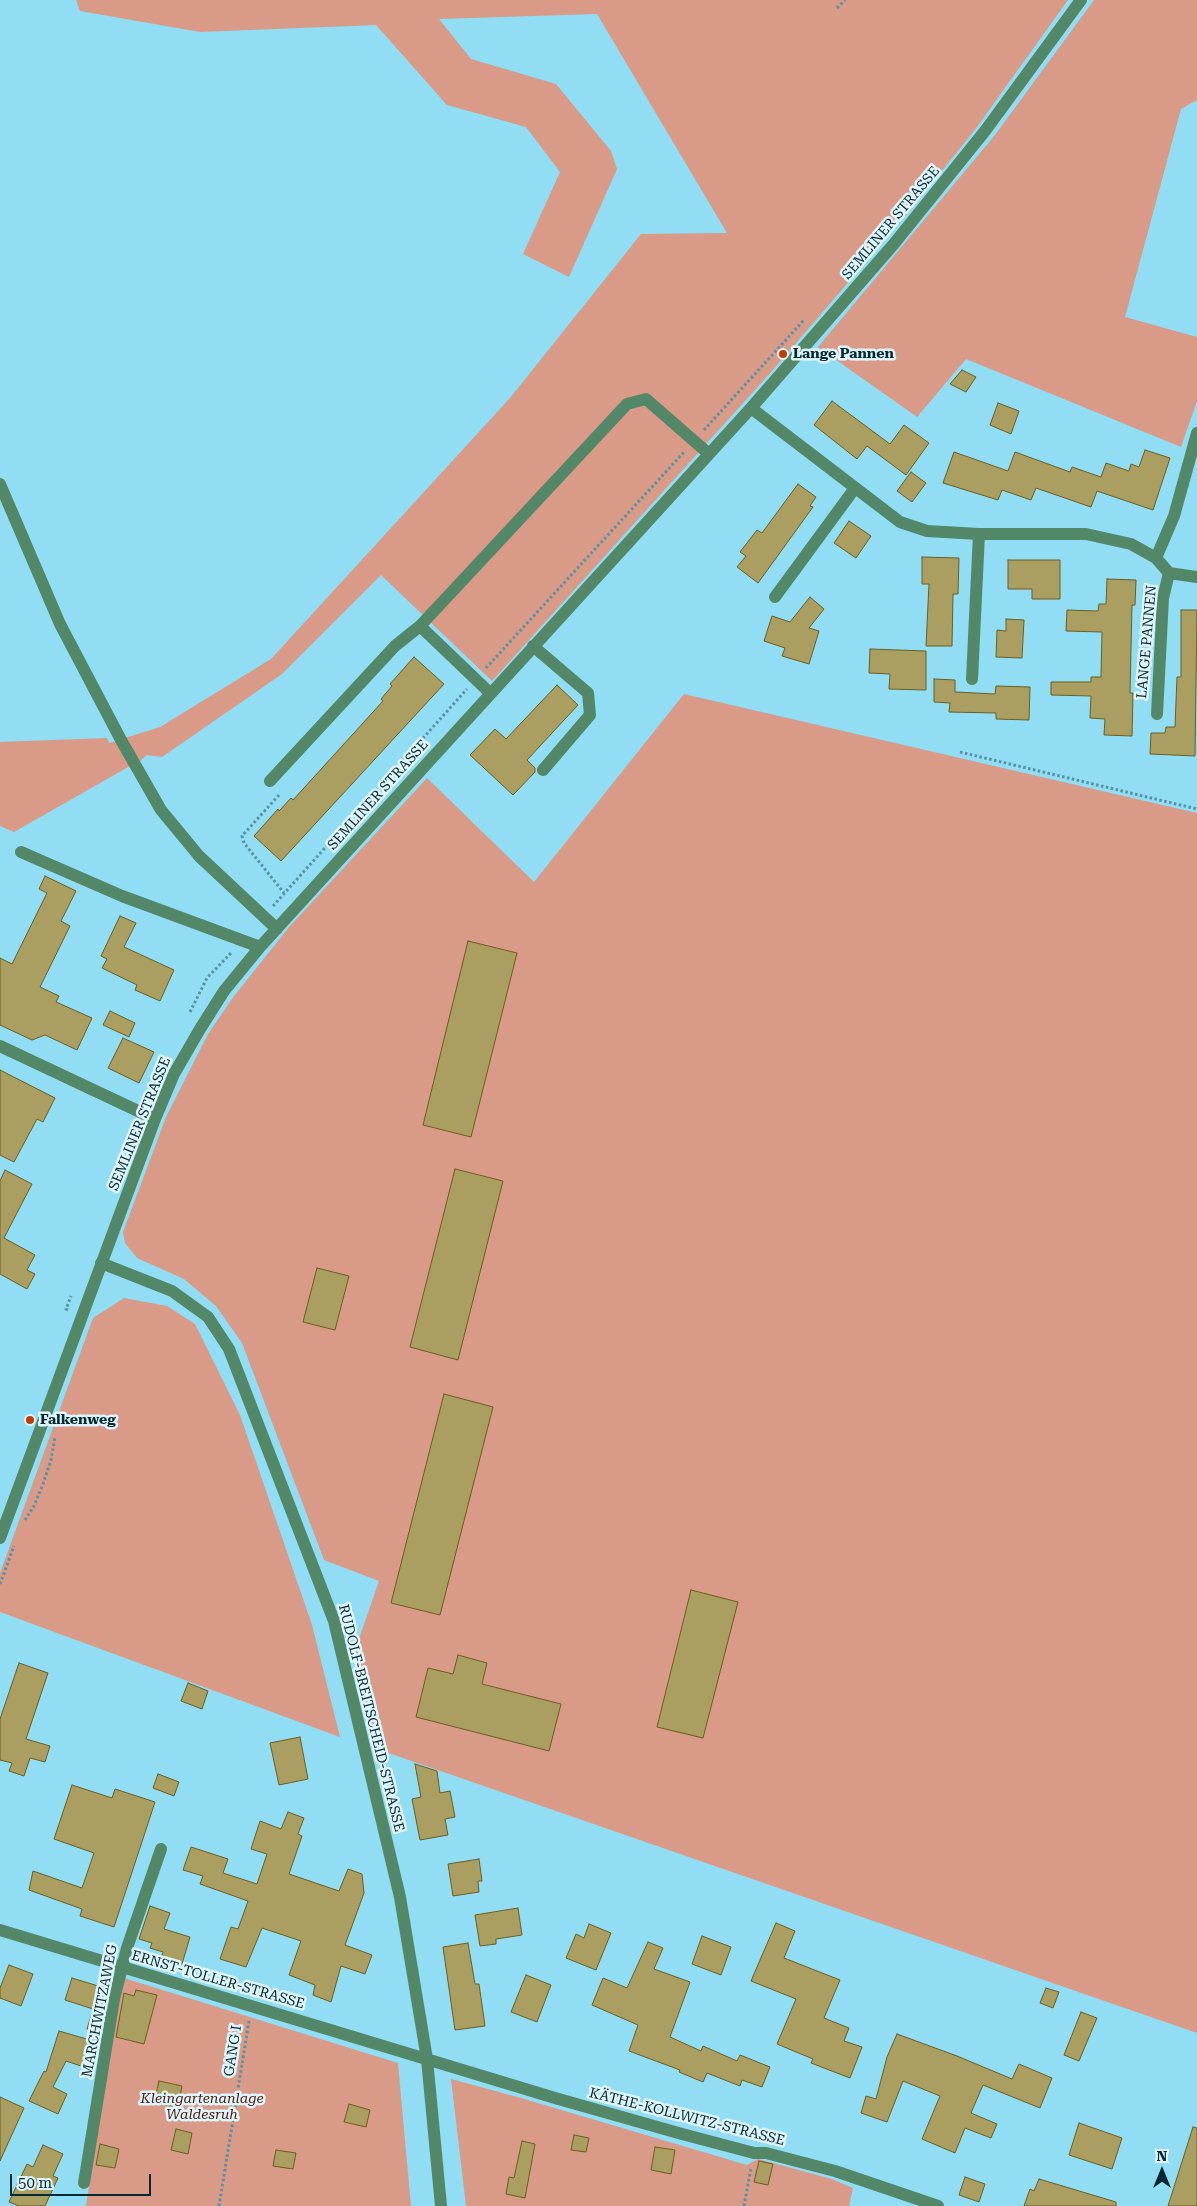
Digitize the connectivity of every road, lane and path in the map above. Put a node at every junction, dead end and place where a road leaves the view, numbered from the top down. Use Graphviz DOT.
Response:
graph roads {
  1 [pos="845,0"];
  2 [pos="1081,0"];
  3 [pos="837,8"];
  4 [pos="805,319"];
  5 [pos="751,408"];
  6 [pos="1197,433"];
  7 [pos="694,440"];
  8 [pos="709,454"];
  9 [pos="0,484"];
  10 [pos="855,488"];
  11 [pos="979,534"];
  12 [pos="1156,558"];
  13 [pos="1169,573"];
  14 [pos="1197,577"];
  15 [pos="775,597"];
  16 [pos="420,626"];
  17 [pos="533,646"];
  18 [pos="972,679"];
  19 [pos="490,693"];
  20 [pos="1157,714"];
  21 [pos="960,752"];
  22 [pos="543,770"];
  23 [pos="270,782"];
  24 [pos="282,792"];
  25 [pos="1197,809"];
  26 [pos="21,852"];
  27 [pos="284,893"];
  28 [pos="277,929"];
  29 [pos="260,947"];
  30 [pos="0,1046"];
  31 [pos="155,1119"];
  32 [pos="101,1264"];
  33 [pos="4,1516"];
  34 [pos="0,1538"];
  35 [pos="161,1849"];
  36 [pos="0,1930"];
  37 [pos="122,1967"];
  38 [pos="249,2019"];
  39 [pos="427,2059"];
  40 [pos="751,2166"];
  41 [pos="84,2183"];
  42 [pos="220,2206"];
  43 [pos="440,2206"];
  44 [pos="744,2206"];
  45 [pos="938,2206"];
  1 -- 3 [label="path"];
  2 -- 5 [label="street, SEMLINER STRASSE"];
  4 -- 7 [label="path"];
  5 -- 8 [label="street, SEMLINER STRASSE"];
  5 -- 10 [label="street, LANGE PANNEN"];
  6 -- 12 [label="street"];
  7 -- 8 [label="street"];
  7 -- 16 [label="street"];
  8 -- 17 [label="street, SEMLINER STRASSE"];
  9 -- 28 [label="street"];
  10 -- 11 [label="street, LANGE PANNEN"];
  10 -- 15 [label="street"];
  11 -- 12 [label="street, LANGE PANNEN"];
  11 -- 18 [label="street"];
  12 -- 13 [label="street, LANGE PANNEN"];
  13 -- 14 [label="street, LANGE PANNEN"];
  13 -- 20 [label="street, LANGE PANNEN"];
  16 -- 19 [label="street"];
  16 -- 23 [label="street"];
  17 -- 19 [label="street, SEMLINER STRASSE"];
  17 -- 22 [label="street"];
  19 -- 28 [label="street, SEMLINER STRASSE"];
  21 -- 25 [label="path"];
  24 -- 27 [label="path"];
  26 -- 29 [label="street"];
  28 -- 29 [label="street, SEMLINER STRASSE"];
  29 -- 31 [label="street, SEMLINER STRASSE"];
  30 -- 31 [label="street"];
  31 -- 32 [label="street, SEMLINER STRASSE"];
  32 -- 33 [label="street, SEMLINER STRASSE"];
  32 -- 39 [label="street, RUDOLF-BREITSCHEID-STRASSE"];
  33 -- 34 [label="street, SEMLINER STRASSE"];
  35 -- 37 [label="street, MARCHWITZAWEG"];
  36 -- 37 [label="street, ERNST-TOLLER-STRASSE"];
  37 -- 39 [label="street, ERNST-TOLLER-STRASSE"];
  37 -- 41 [label="street, MARCHWITZAWEG"];
  38 -- 42 [label="path, GANG I"];
  39 -- 43 [label="street, RUDOLF-BREITSCHEID-STRASSE"];
  39 -- 45 [label="street, KÄTHE-KOLLWITZ-STRASSE"];
  40 -- 44 [label="path"];
}
